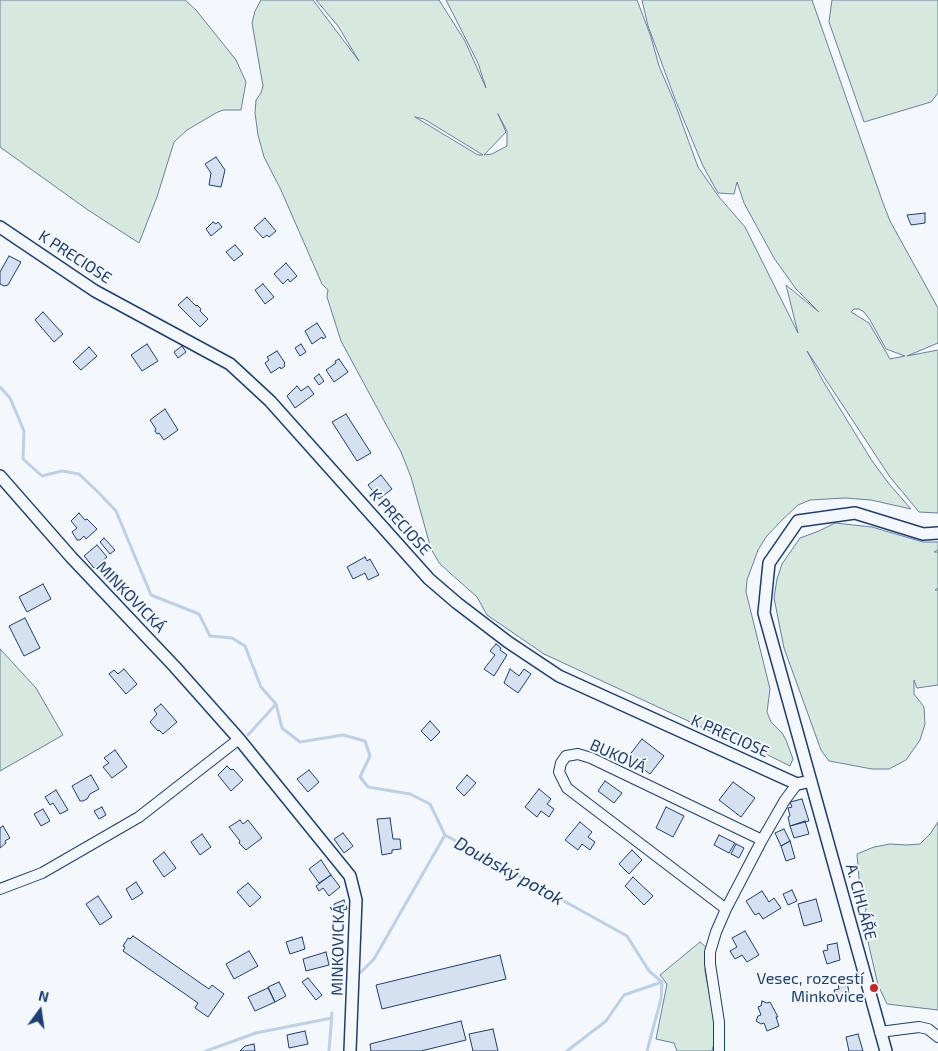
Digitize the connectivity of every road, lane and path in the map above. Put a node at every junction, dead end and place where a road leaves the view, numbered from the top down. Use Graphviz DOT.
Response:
graph roads {
  1 [pos="0,227"];
  2 [pos="0,476"];
  3 [pos="938,533"];
  4 [pos="239,739"];
  5 [pos="811,781"];
  6 [pos="797,784"];
  7 [pos="762,840"];
  8 [pos="0,889"];
  9 [pos="726,909"];
  10 [pos="880,1032"];
  11 [pos="938,1037"];
  12 [pos="350,1051"];
  13 [pos="719,1051"];
  14 [pos="886,1051"];
  1 -- 6 [label="street, K PRECIOSE"];
  2 -- 4 [label="street, MINKOVICKÁ"];
  3 -- 5 [label="street, A. CIHLÁŘE"];
  4 -- 8 [label="street"];
  4 -- 12 [label="street, MINKOVICKÁ"];
  5 -- 6 [label="street"];
  5 -- 10 [label="street, A. CIHLÁŘE"];
  6 -- 7 [label="street"];
  7 -- 9 [label="street"];
  7 -- 9 [label="street, BUKOVÁ"];
  9 -- 13 [label="street"];
  10 -- 11 [label="street"];
  10 -- 14 [label="street, A. CIHLÁŘE"];
}
